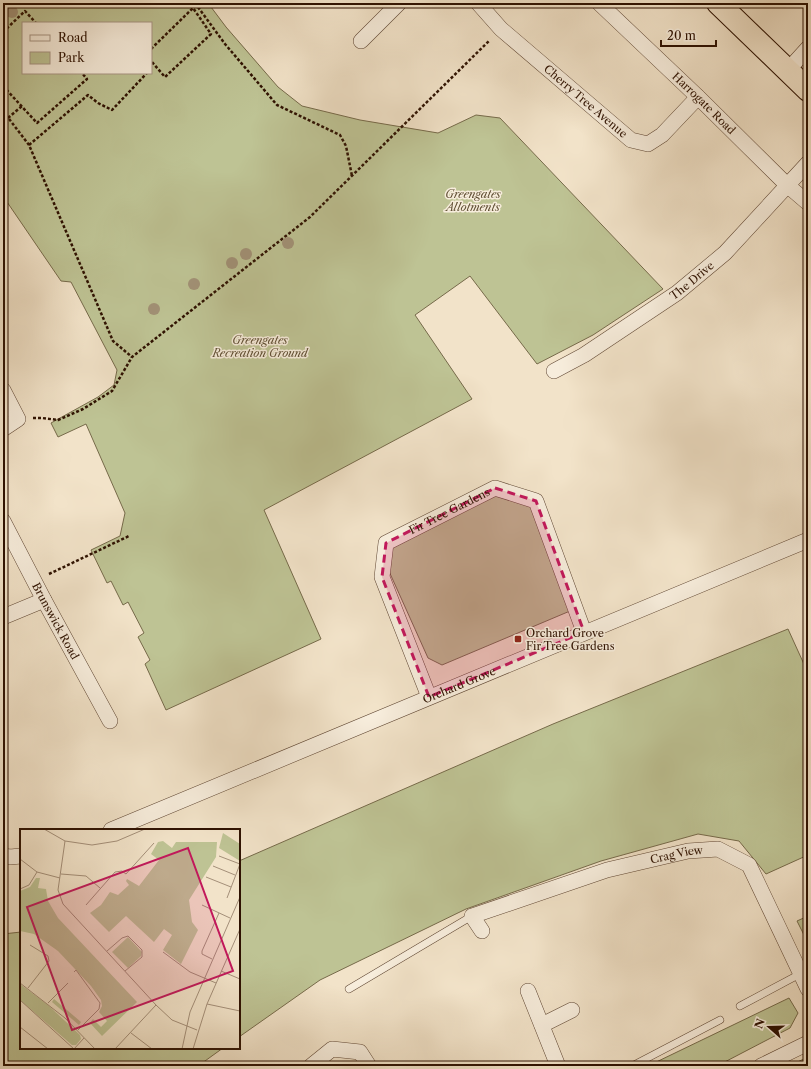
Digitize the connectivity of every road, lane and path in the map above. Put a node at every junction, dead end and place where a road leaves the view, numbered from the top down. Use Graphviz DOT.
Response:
graph roads {
  1 [pos="195,3"];
  2 [pos="399,3"];
  3 [pos="478,3"];
  4 [pos="599,3"];
  5 [pos="718,3"];
  6 [pos="35,22"];
  7 [pos="501,30"];
  8 [pos="3,32"];
  9 [pos="361,41"];
  10 [pos="152,48"];
  11 [pos="808,48"];
  12 [pos="152,63"];
  13 [pos="155,66"];
  14 [pos="152,68"];
  15 [pos="788,70"];
  16 [pos="83,74"];
  17 [pos="147,74"];
  18 [pos="3,86"];
  19 [pos="808,90"];
  20 [pos="698,97"];
  21 [pos="22,106"];
  22 [pos="3,111"];
  23 [pos="8,118"];
  24 [pos="29,145"];
  25 [pos="808,163"];
  26 [pos="352,176"];
  27 [pos="787,185"];
  28 [pos="808,203"];
  29 [pos="132,357"];
  30 [pos="554,370"];
  31 [pos="3,390"];
  32 [pos="18,420"];
  33 [pos="3,429"];
  34 [pos="3,521"];
  35 [pos="129,536"];
  36 [pos="808,540"];
  37 [pos="34,581"];
  38 [pos="44,600"];
  39 [pos="3,617"];
  40 [pos="584,632"];
  41 [pos="429,697"];
  42 [pos="110,721"];
  43 [pos="113,829"];
  44 [pos="3,856"];
  45 [pos="20,856"];
  46 [pos="472,916"];
  47 [pos="482,931"];
  48 [pos="800,974"];
  49 [pos="349,989"];
  50 [pos="808,989"];
  51 [pos="528,991"];
  52 [pos="740,1006"];
  53 [pos="572,1010"];
  54 [pos="720,1020"];
  55 [pos="542,1025"];
  56 [pos="808,1043"];
  57 [pos="311,1066"];
  58 [pos="370,1066"];
  59 [pos="558,1066"];
  60 [pos="632,1066"];
  61 [pos="761,1066"];
  1 -- 26 [label="path"];
  2 -- 9 [label="street"];
  3 -- 7 [label="street, Cherry Tree Avenue"];
  4 -- 20 [label="street, Harrogate Road"];
  5 -- 15 [label="highway"];
  6 -- 8 [label="path"];
  7 -- 20 [label="street, Cherry Tree Avenue"];
  7 -- 26 [label="path"];
  10 -- 13 [label="path"];
  11 -- 15 [label="street"];
  12 -- 13 [label="path"];
  13 -- 14 [label="path"];
  15 -- 19 [label="highway"];
  16 -- 21 [label="path"];
  17 -- 24 [label="path"];
  18 -- 21 [label="path"];
  20 -- 27 [label="street, Harrogate Road"];
  21 -- 23 [label="path"];
  22 -- 23 [label="path"];
  23 -- 24 [label="path"];
  24 -- 29 [label="path"];
  25 -- 27 [label="street, The Drive"];
  26 -- 29 [label="path"];
  27 -- 28 [label="street, Harrogate Road"];
  27 -- 30 [label="street, The Drive"];
  29 -- 32 [label="path"];
  31 -- 32 [label="street"];
  32 -- 33 [label="street"];
  34 -- 37 [label="street, Brunswick Road"];
  35 -- 37 [label="path"];
  36 -- 40 [label="street, Orchard Grove"];
  37 -- 38 [label="street, Brunswick Road"];
  38 -- 39 [label="street"];
  38 -- 42 [label="street, Brunswick Road"];
  40 -- 41 [label="street, Orchard Grove"];
  40 -- 41 [label="street, Fir Tree Gardens"];
  41 -- 43 [label="street, Orchard Grove"];
  44 -- 45 [label="street"];
  46 -- 47 [label="street"];
  46 -- 48 [label="street, Crag View"];
  46 -- 49 [label="lane, Crag View"];
  48 -- 50 [label="street, Crag View"];
  48 -- 52 [label="lane"];
  51 -- 55 [label="street"];
  53 -- 55 [label="street"];
  54 -- 60 [label="lane"];
  55 -- 59 [label="street"];
  56 -- 61 [label="street"];
  57 -- 58 [label="street"];
}
